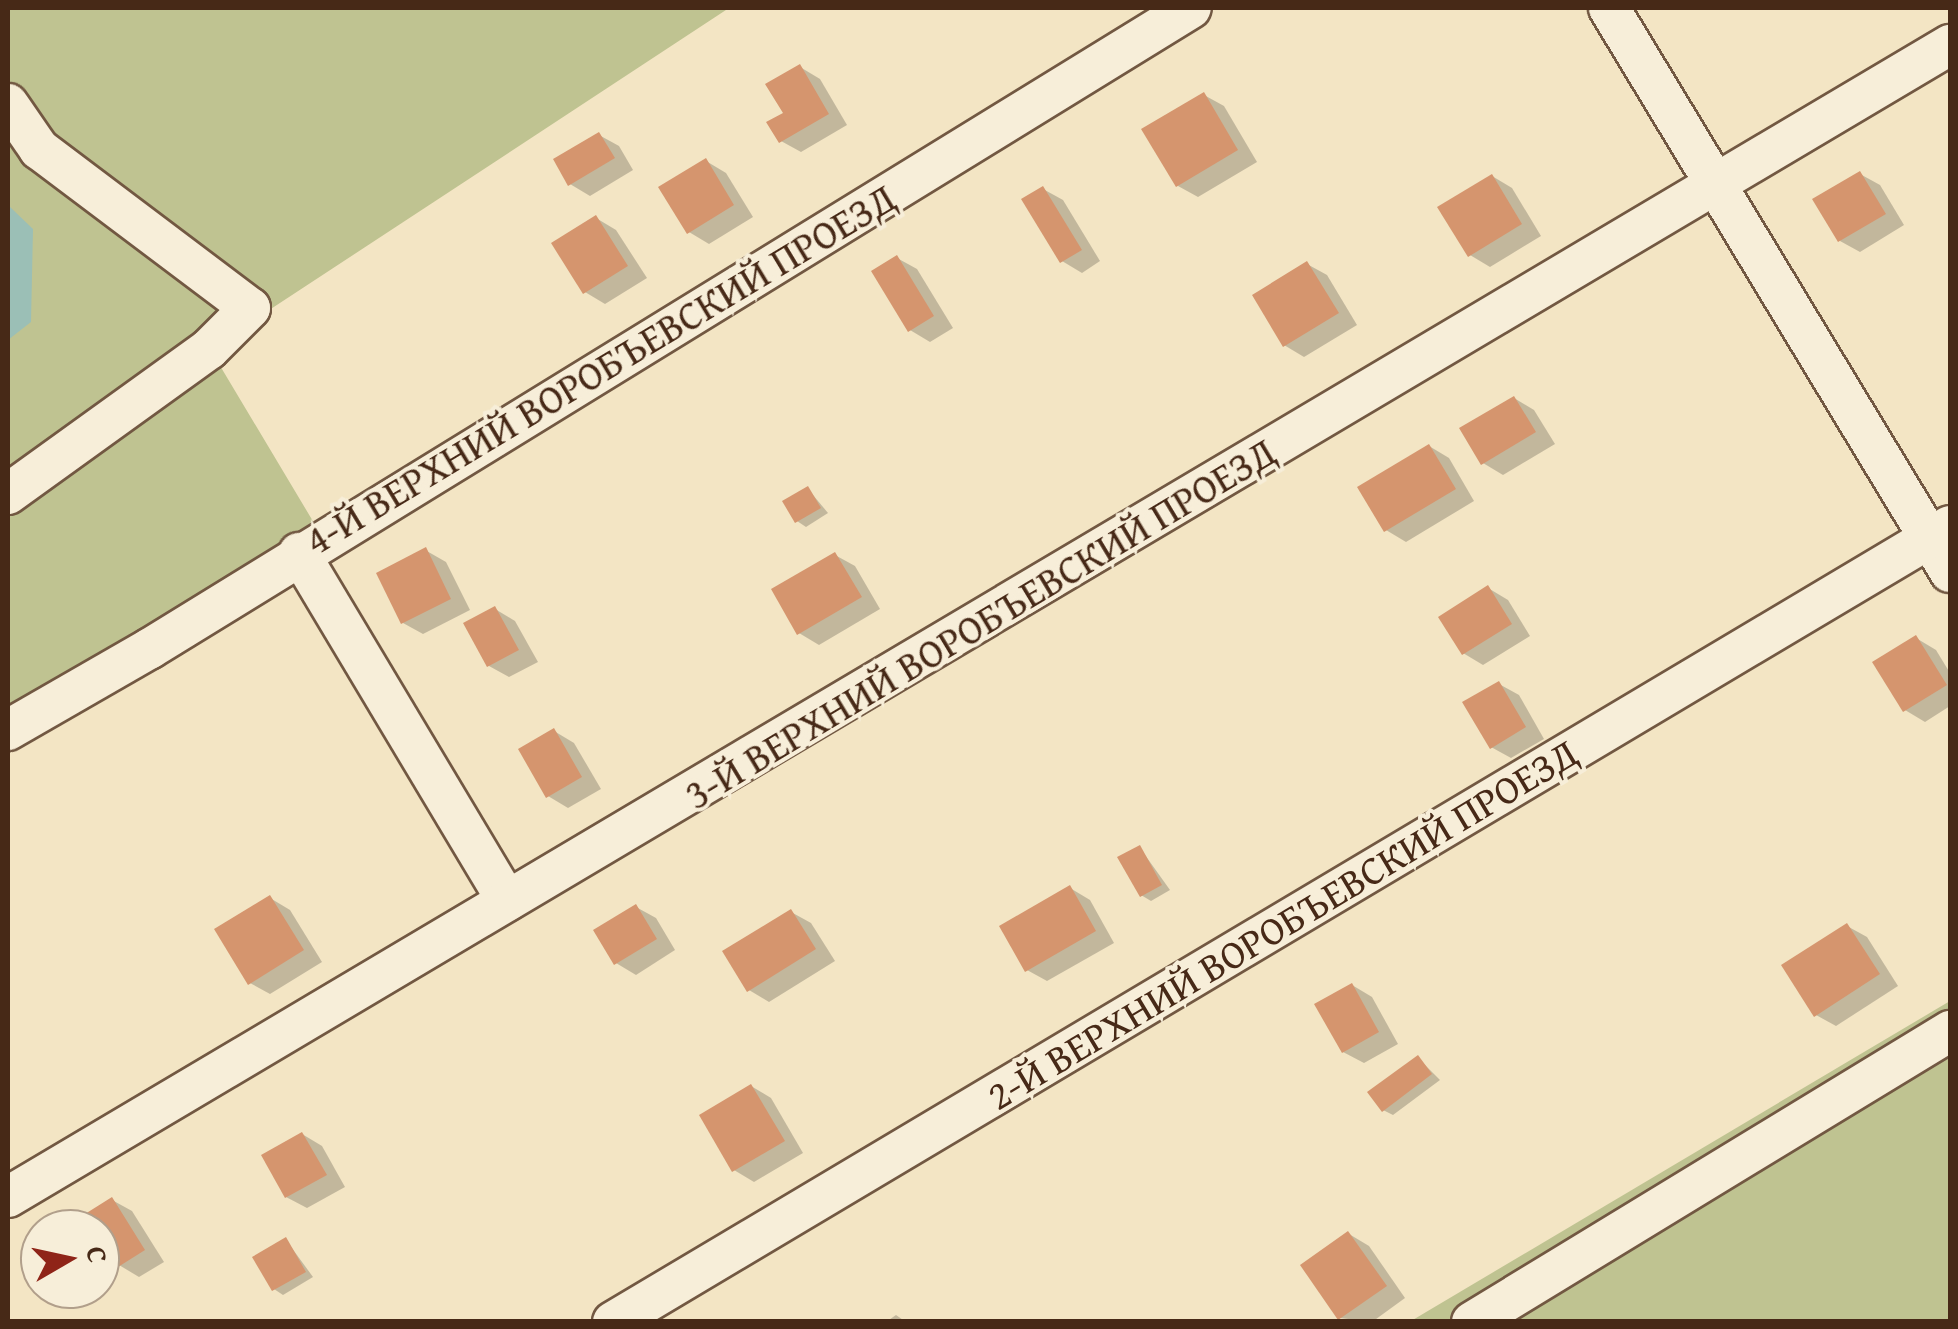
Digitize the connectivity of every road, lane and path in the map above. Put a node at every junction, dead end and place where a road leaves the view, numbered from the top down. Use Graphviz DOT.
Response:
graph roads {
  1 [pos="1191,8"];
  2 [pos="1609,8"];
  3 [pos="1950,45"];
  4 [pos="8,104"];
  5 [pos="1714,185"];
  6 [pos="8,494"];
  7 [pos="1943,546"];
  8 [pos="299,554"];
  9 [pos="8,730"];
  10 [pos="507,901"];
  11 [pos="1950,1031"];
  12 [pos="8,1197"];
  13 [pos="613,1322"];
  14 [pos="1472,1322"];
  1 -- 8 [label="street, 4-Й ВЕРХНИЙ ВОРОБЪЕВСКИЙ ПРОЕЗД"];
  2 -- 5 [label="street"];
  3 -- 5 [label="street, 3-Й ВЕРХНИЙ ВОРОБЪЕВСКИЙ ПРОЕЗД"];
  4 -- 6 [label="street"];
  5 -- 7 [label="street"];
  5 -- 10 [label="street, 3-Й ВЕРХНИЙ ВОРОБЪЕВСКИЙ ПРОЕЗД"];
  7 -- 13 [label="street, 2-Й ВЕРХНИЙ ВОРОБЪЕВСКИЙ ПРОЕЗД"];
  8 -- 9 [label="street, 4-Й ВЕРХНИЙ ВОРОБЪЕВСКИЙ ПРОЕЗД"];
  8 -- 10 [label="street"];
  10 -- 12 [label="street, 3-Й ВЕРХНИЙ ВОРОБЪЕВСКИЙ ПРОЕЗД"];
  11 -- 14 [label="street"];
}
